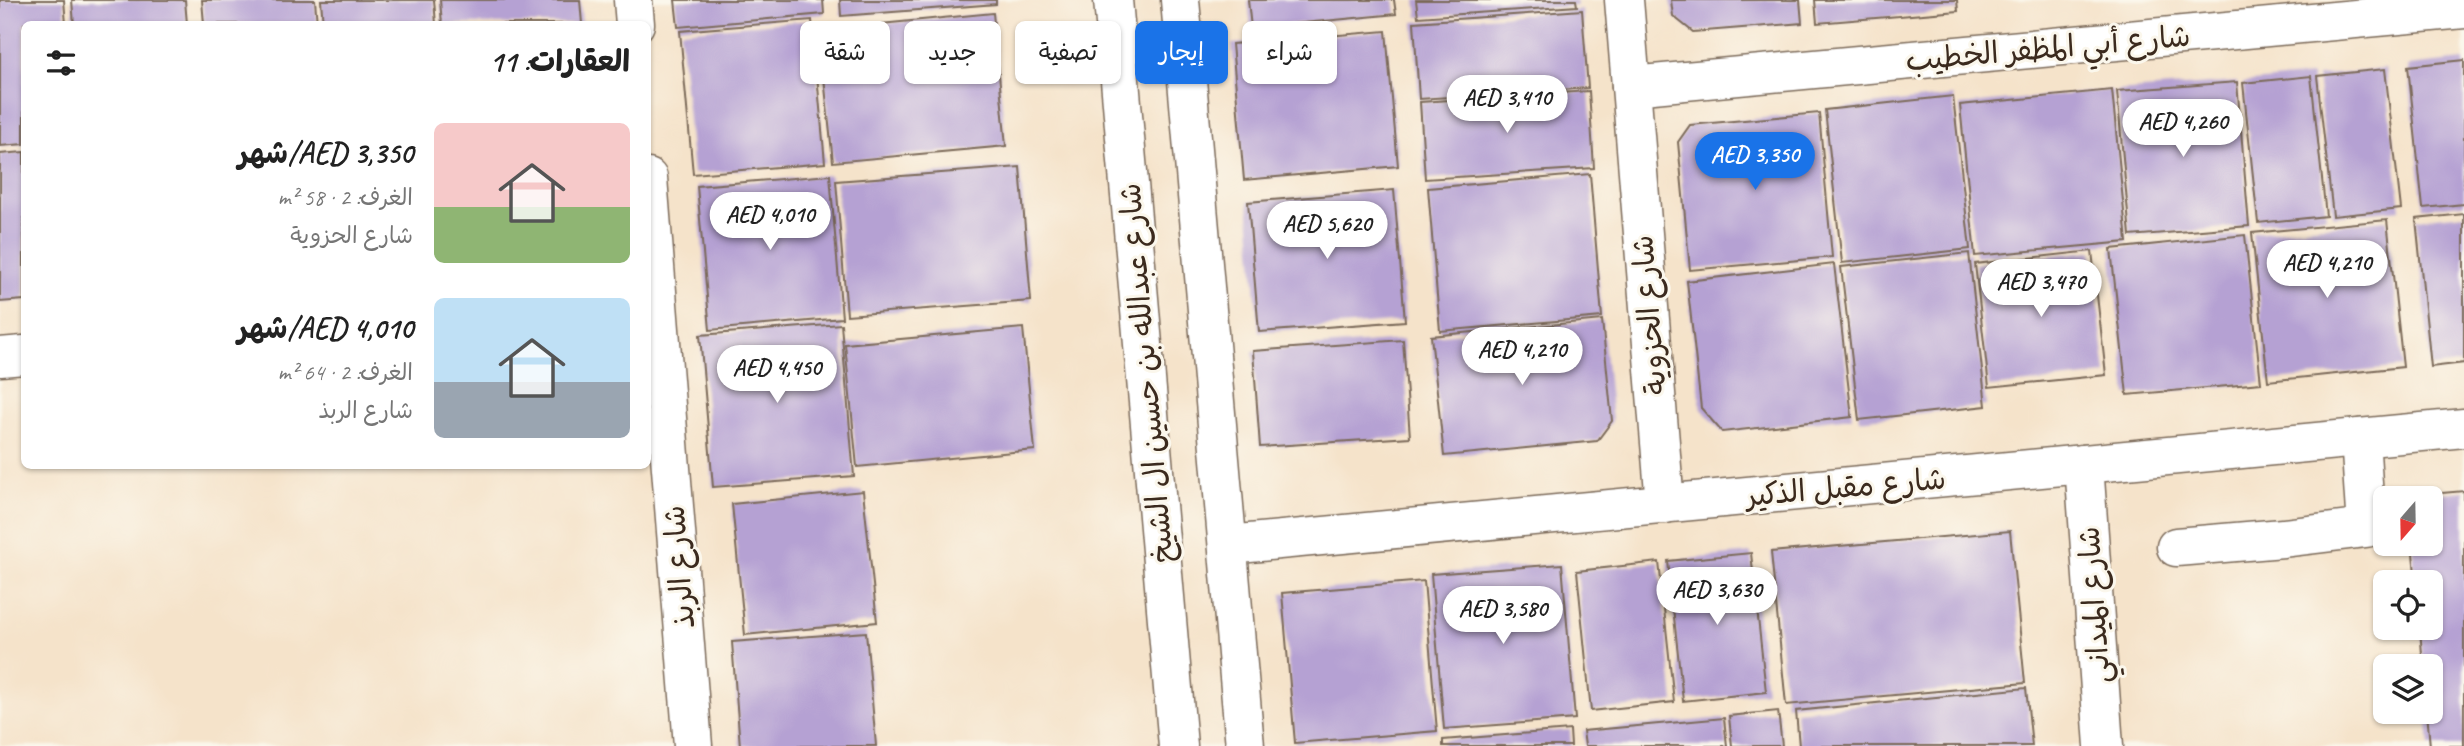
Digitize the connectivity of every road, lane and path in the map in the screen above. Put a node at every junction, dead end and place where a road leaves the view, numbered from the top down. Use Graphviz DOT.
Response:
graph roads {
  1 [pos="633,0"];
  2 [pos="1113,0"];
  3 [pos="1180,0"];
  4 [pos="1624,0"];
  5 [pos="2464,9"];
  6 [pos="635,21"];
  7 [pos="1631,86"];
  8 [pos="651,257"];
  9 [pos="653,310"];
  10 [pos="21,355"];
  11 [pos="0,357"];
  12 [pos="2464,428"];
  13 [pos="2360,438"];
  14 [pos="2084,464"];
  15 [pos="1665,504"];
  16 [pos="1228,545"];
  17 [pos="2176,547"];
  18 [pos="693,746"];
  19 [pos="1178,746"];
  20 [pos="1245,746"];
  21 [pos="2104,746"];
  1 -- 6 [label="street"];
  2 -- 19 [label="street, شارع عبدالله بن حسين ال الشيخ"];
  3 -- 16 [label="street"];
  4 -- 7 [label="street, شارع الحزوية"];
  5 -- 7 [label="street, شارع أبي المظفر الخطيب"];
  7 -- 15 [label="street, شارع الحزوية"];
  8 -- 9 [label="street, شارع الربذ"];
  9 -- 18 [label="street, شارع الربذ"];
  10 -- 11 [label="street"];
  12 -- 13 [label="street, شارع مقبل الذكير"];
  13 -- 14 [label="street, شارع مقبل الذكير"];
  13 -- 17 [label="street"];
  14 -- 15 [label="street, شارع مقبل الذكير"];
  14 -- 21 [label="street, شارع الميداني"];
  15 -- 16 [label="street, شارع مقبل الذكير"];
  16 -- 20 [label="street"];
}
